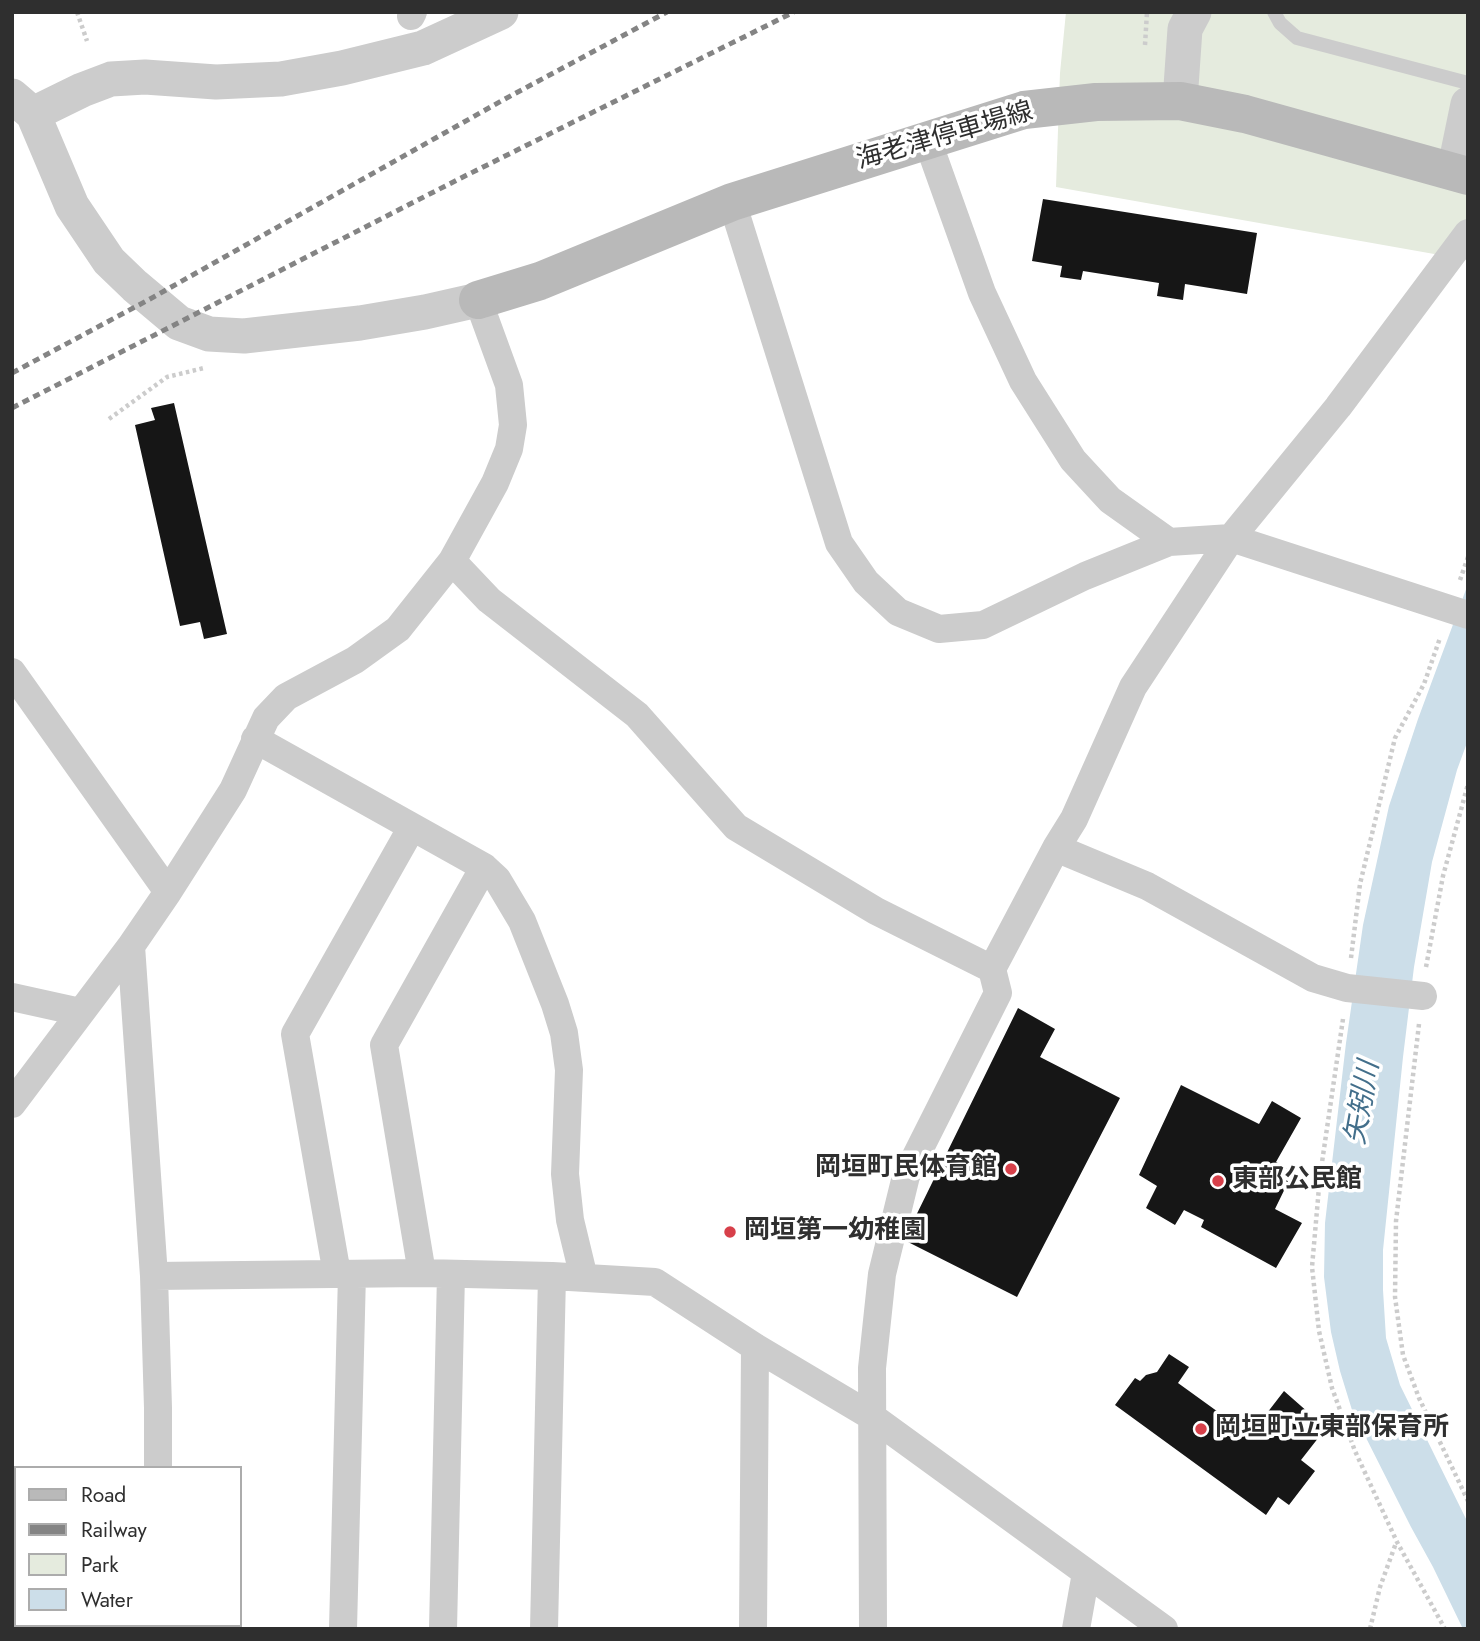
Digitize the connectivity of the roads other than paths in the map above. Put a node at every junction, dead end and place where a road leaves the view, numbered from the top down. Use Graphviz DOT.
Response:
graph roads {
  1 [pos="501,12"];
  2 [pos="1194,12"];
  3 [pos="1275,12"];
  4 [pos="1468,83"];
  5 [pos="1180,101"];
  6 [pos="1468,104"];
  7 [pos="22,105"];
  8 [pos="927,139"];
  9 [pos="1461,174"];
  10 [pos="732,202"];
  11 [pos="1468,233"];
  12 [pos="478,300"];
  13 [pos="1231,538"];
  14 [pos="1170,542"];
  15 [pos="452,561"];
  16 [pos="1459,612"];
  17 [pos="12,672"];
  18 [pos="255,739"];
  19 [pos="412,827"];
  20 [pos="1056,848"];
  21 [pos="484,867"];
  22 [pos="168,892"];
  23 [pos="131,946"];
  24 [pos="992,969"];
  25 [pos="1423,996"];
  26 [pos="12,997"];
  27 [pos="80,1012"];
  28 [pos="12,1104"];
  29 [pos="422,1273"];
  30 [pos="344,1274"];
  31 [pos="451,1274"];
  32 [pos="154,1276"];
  33 [pos="552,1276"];
  34 [pos="584,1278"];
  35 [pos="755,1347"];
  36 [pos="871,1416"];
  37 [pos="158,1466"];
  38 [pos="1086,1573"];
  39 [pos="343,1629"];
  40 [pos="443,1629"];
  41 [pos="544,1629"];
  42 [pos="753,1629"];
  43 [pos="873,1629"];
  44 [pos="1076,1629"];
  45 [pos="1164,1629"];
  1 -- 7 [label="street"];
  2 -- 5 [label="street"];
  3 -- 4 [label="lane"];
  5 -- 8 [label="main road, 海老津停車場線"];
  5 -- 9 [label="main road, 海老津停車場線"];
  6 -- 9 [label="street"];
  7 -- 12 [label="street"];
  8 -- 10 [label="main road, 海老津停車場線"];
  8 -- 14 [label="street"];
  10 -- 12 [label="main road, 海老津停車場線"];
  10 -- 14 [label="street"];
  11 -- 13 [label="street"];
  12 -- 15 [label="street"];
  13 -- 14 [label="street"];
  13 -- 16 [label="street"];
  13 -- 20 [label="street"];
  15 -- 18 [label="street"];
  15 -- 24 [label="street"];
  17 -- 22 [label="street"];
  18 -- 19 [label="street"];
  18 -- 22 [label="street"];
  19 -- 21 [label="street"];
  19 -- 30 [label="street"];
  20 -- 24 [label="street"];
  20 -- 25 [label="street"];
  21 -- 29 [label="street"];
  21 -- 34 [label="street"];
  22 -- 23 [label="street"];
  23 -- 27 [label="street"];
  23 -- 32 [label="street"];
  24 -- 36 [label="street"];
  26 -- 27 [label="street"];
  27 -- 28 [label="street"];
  29 -- 30 [label="street"];
  29 -- 31 [label="street"];
  30 -- 32 [label="street"];
  30 -- 39 [label="street"];
  31 -- 33 [label="street"];
  31 -- 40 [label="street"];
  32 -- 37 [label="street"];
  33 -- 34 [label="street"];
  33 -- 41 [label="street"];
  34 -- 35 [label="street"];
  35 -- 36 [label="street"];
  35 -- 42 [label="street"];
  36 -- 38 [label="street"];
  36 -- 43 [label="street"];
  38 -- 44 [label="street"];
  38 -- 45 [label="street"];
}
